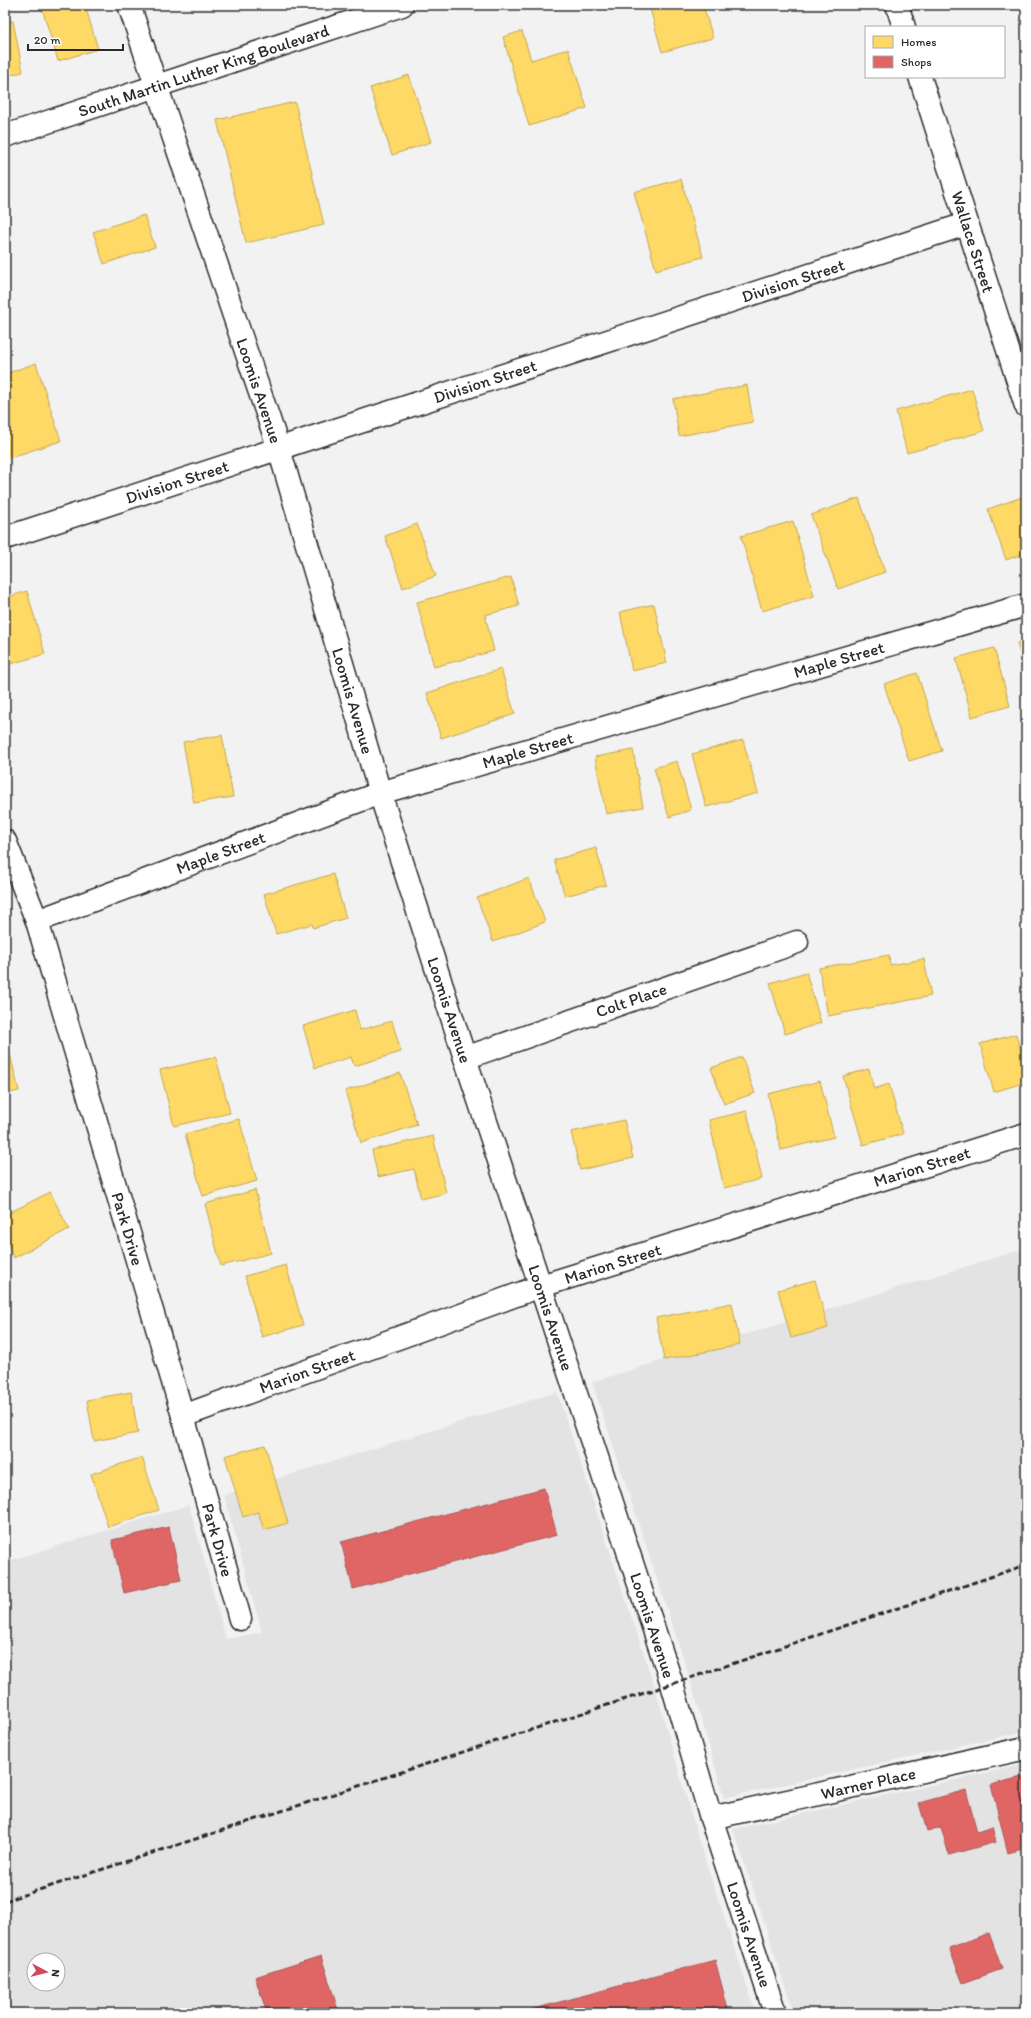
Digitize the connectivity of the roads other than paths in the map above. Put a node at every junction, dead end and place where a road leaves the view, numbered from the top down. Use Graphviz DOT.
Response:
graph roads {
  1 [pos="129,5"];
  2 [pos="402,5"];
  3 [pos="897,5"];
  4 [pos="904,26"];
  5 [pos="920,78"];
  6 [pos="155,87"];
  7 [pos="5,136"];
  8 [pos="966,224"];
  9 [pos="1026,406"];
  10 [pos="279,449"];
  11 [pos="5,538"];
  12 [pos="1026,605"];
  13 [pos="380,793"];
  14 [pos="5,841"];
  15 [pos="37,921"];
  16 [pos="797,942"];
  17 [pos="465,1058"];
  18 [pos="1026,1134"];
  19 [pos="541,1286"];
  20 [pos="183,1416"];
  21 [pos="240,1620"];
  22 [pos="1026,1748"];
  23 [pos="710,1818"];
  24 [pos="775,2013"];
  1 -- 6 [label="street, Loomis Avenue"];
  2 -- 6 [label="street, South Martin Luther King Boulevard"];
  3 -- 4 [label="street"];
  5 -- 8 [label="street, Wallace Street"];
  6 -- 7 [label="street, South Martin Luther King Boulevard"];
  6 -- 10 [label="street, Loomis Avenue"];
  8 -- 9 [label="street, Wallace Street"];
  8 -- 10 [label="street, Division Street"];
  10 -- 11 [label="street, Division Street"];
  10 -- 13 [label="street, Loomis Avenue"];
  12 -- 13 [label="street, Maple Street"];
  13 -- 15 [label="street, Maple Street"];
  13 -- 17 [label="street, Loomis Avenue"];
  14 -- 15 [label="street, Park Drive"];
  15 -- 20 [label="street, Park Drive"];
  16 -- 17 [label="street, Colt Place"];
  17 -- 19 [label="street, Loomis Avenue"];
  18 -- 19 [label="street, Marion Street"];
  19 -- 20 [label="street, Marion Street"];
  19 -- 23 [label="street, Loomis Avenue"];
  20 -- 21 [label="street, Park Drive"];
  22 -- 23 [label="street, Warner Place"];
  23 -- 24 [label="street, Loomis Avenue"];
}
